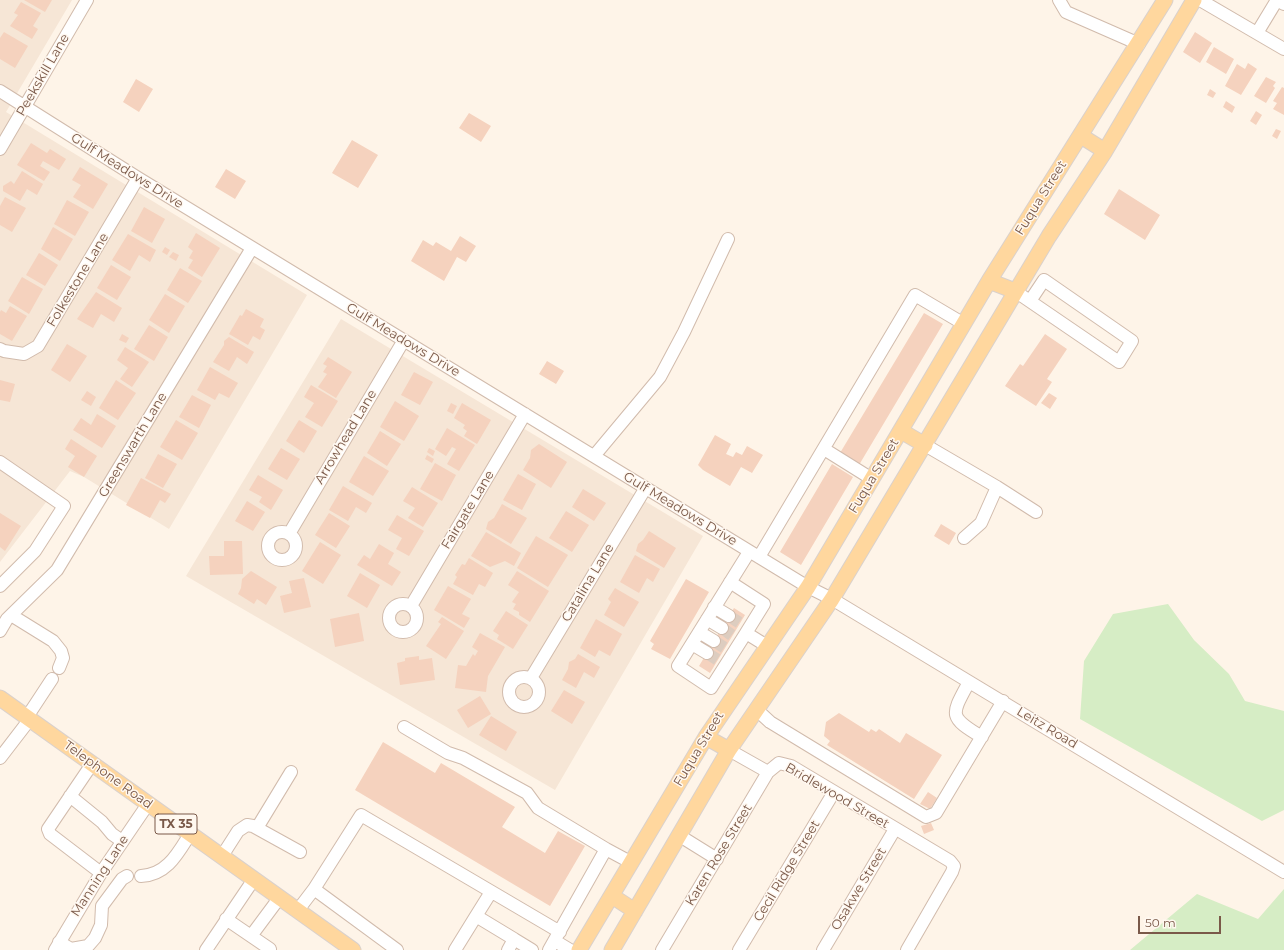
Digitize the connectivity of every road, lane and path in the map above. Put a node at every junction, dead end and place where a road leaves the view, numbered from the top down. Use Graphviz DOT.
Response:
graph roads {
  1 [pos="87,0"];
  2 [pos="1060,0"];
  3 [pos="1166,0"];
  4 [pos="1194,0"];
  5 [pos="1200,0"];
  6 [pos="1284,4"];
  7 [pos="1257,33"];
  8 [pos="1138,44"];
  9 [pos="1284,49"];
  10 [pos="0,91"];
  11 [pos="24,108"];
  12 [pos="1081,136"];
  13 [pos="0,149"];
  14 [pos="1105,151"];
  15 [pos="138,178"];
  16 [pos="728,239"];
  17 [pos="252,248"];
  18 [pos="989,281"];
  19 [pos="1015,291"];
  20 [pos="1030,301"];
  21 [pos="964,324"];
  22 [pos="404,340"];
  23 [pos="0,349"];
  24 [pos="525,414"];
  25 [pos="901,430"];
  26 [pos="925,445"];
  27 [pos="824,449"];
  28 [pos="594,456"];
  29 [pos="0,462"];
  30 [pos="872,479"];
  31 [pos="997,487"];
  32 [pos="645,489"];
  33 [pos="1036,512"];
  34 [pos="289,534"];
  35 [pos="964,538"];
  36 [pos="754,554"];
  37 [pos="730,582"];
  38 [pos="0,586"];
  39 [pos="808,587"];
  40 [pos="832,598"];
  41 [pos="411,606"];
  42 [pos="714,607"];
  43 [pos="11,615"];
  44 [pos="729,616"];
  45 [pos="707,619"];
  46 [pos="722,628"];
  47 [pos="0,631"];
  48 [pos="699,632"];
  49 [pos="742,632"];
  50 [pos="714,641"];
  51 [pos="692,644"];
  52 [pos="767,646"];
  53 [pos="707,653"];
  54 [pos="59,668"];
  55 [pos="531,678"];
  56 [pos="52,679"];
  57 [pos="969,682"];
  58 [pos="0,698"];
  59 [pos="1003,701"];
  60 [pos="757,710"];
  61 [pos="28,718"];
  62 [pos="404,727"];
  63 [pos="706,737"];
  64 [pos="982,737"];
  65 [pos="729,750"];
  66 [pos="2,751"];
  67 [pos="779,763"];
  68 [pos="92,764"];
  69 [pos="291,772"];
  70 [pos="768,772"];
  71 [pos="834,792"];
  72 [pos="70,796"];
  73 [pos="148,804"];
  74 [pos="257,828"];
  75 [pos="895,829"];
  76 [pos="190,834"];
  77 [pos="680,836"];
  78 [pos="122,841"];
  79 [pos="606,849"];
  80 [pos="300,852"];
  81 [pos="222,856"];
  82 [pos="717,859"];
  83 [pos="632,863"];
  84 [pos="101,872"];
  85 [pos="1284,872"];
  86 [pos="127,876"];
  87 [pos="141,876"];
  88 [pos="254,879"];
  89 [pos="314,889"];
  90 [pos="491,892"];
  91 [pos="88,894"];
  92 [pos="612,896"];
  93 [pos="280,897"];
  94 [pos="102,906"];
  95 [pos="298,910"];
  96 [pos="635,911"];
  97 [pos="476,916"];
  98 [pos="226,919"];
  99 [pos="252,936"];
  100 [pos="514,939"];
  101 [pos="555,941"];
  102 [pos="57,946"];
  103 [pos="390,948"];
  104 [pos="617,948"];
  105 [pos="270,949"];
  106 [pos="825,949"];
  107 [pos="206,950"];
  108 [pos="353,950"];
  109 [pos="455,950"];
  110 [pos="508,950"];
  111 [pos="532,950"];
  112 [pos="570,950"];
  113 [pos="579,950"];
  114 [pos="662,950"];
  115 [pos="739,950"];
  116 [pos="907,950"];
  1 -- 11 [label="street, Peekskill Lane"];
  2 -- 8 [label="street"];
  3 -- 8 [label="main road, Fuqua Street"];
  4 -- 14 [label="main road, Fuqua Street"];
  5 -- 7 [label="street"];
  6 -- 7 [label="street"];
  7 -- 9 [label="street"];
  8 -- 12 [label="main road, Fuqua Street"];
  10 -- 11 [label="street, Gulf Meadows Drive"];
  11 -- 13 [label="street, Peekskill Lane"];
  11 -- 15 [label="street, Gulf Meadows Drive"];
  12 -- 14 [label="main road"];
  12 -- 18 [label="main road, Fuqua Street"];
  14 -- 19 [label="main road, Fuqua Street"];
  15 -- 17 [label="street, Gulf Meadows Drive"];
  15 -- 23 [label="street, Folkestone Lane"];
  16 -- 28 [label="street"];
  17 -- 22 [label="street, Gulf Meadows Drive"];
  17 -- 43 [label="street, Greenswarth Lane"];
  18 -- 19 [label="main road"];
  18 -- 21 [label="main road, Fuqua Street"];
  19 -- 20 [label="street"];
  19 -- 26 [label="main road, Fuqua Street"];
  20 -- 20 [label="street"];
  21 -- 25 [label="main road, Fuqua Street"];
  21 -- 27 [label="street"];
  22 -- 24 [label="street, Gulf Meadows Drive"];
  22 -- 34 [label="street, Arrowhead Lane"];
  24 -- 28 [label="street, Gulf Meadows Drive"];
  24 -- 41 [label="street, Fairgate Lane"];
  25 -- 26 [label="main road"];
  25 -- 30 [label="main road, Fuqua Street"];
  26 -- 31 [label="street"];
  26 -- 40 [label="main road, Fuqua Street"];
  27 -- 30 [label="street"];
  27 -- 36 [label="street"];
  28 -- 32 [label="street, Gulf Meadows Drive"];
  29 -- 38 [label="street"];
  30 -- 39 [label="main road, Fuqua Street"];
  31 -- 33 [label="street"];
  31 -- 35 [label="street"];
  32 -- 36 [label="street, Gulf Meadows Drive"];
  32 -- 55 [label="street, Catalina Lane"];
  36 -- 37 [label="street"];
  36 -- 39 [label="street, Gulf Meadows Drive"];
  37 -- 42 [label="street"];
  37 -- 49 [label="street"];
  39 -- 40 [label="street, Leitz Road"];
  39 -- 52 [label="main road, Fuqua Street"];
  40 -- 57 [label="street, Leitz Road"];
  40 -- 60 [label="main road, Fuqua Street"];
  42 -- 44 [label="street"];
  42 -- 45 [label="street"];
  43 -- 47 [label="street, Greenswarth Lane"];
  43 -- 54 [label="street"];
  45 -- 46 [label="street"];
  45 -- 48 [label="street"];
  48 -- 50 [label="street"];
  48 -- 51 [label="street"];
  49 -- 51 [label="street"];
  49 -- 52 [label="street"];
  51 -- 53 [label="street"];
  52 -- 63 [label="main road, Fuqua Street"];
  56 -- 61 [label="street"];
  57 -- 59 [label="street, Leitz Road"];
  57 -- 64 [label="street"];
  58 -- 61 [label="main road, Telephone Road / TX 35"];
  59 -- 64 [label="street"];
  59 -- 85 [label="street, Leitz Road"];
  60 -- 64 [label="street"];
  60 -- 65 [label="main road, Fuqua Street"];
  61 -- 66 [label="street"];
  61 -- 68 [label="main road, Telephone Road / TX 35"];
  62 -- 79 [label="street"];
  63 -- 65 [label="main road"];
  63 -- 83 [label="main road, Fuqua Street"];
  65 -- 70 [label="street, Bridlewood Street"];
  65 -- 77 [label="main road, Fuqua Street"];
  67 -- 70 [label="street, Karen Rose Street"];
  67 -- 71 [label="street, Bridlewood Street"];
  68 -- 72 [label="street"];
  68 -- 73 [label="main road, Telephone Road / TX 35"];
  69 -- 74 [label="street"];
  70 -- 82 [label="street, Karen Rose Street"];
  71 -- 75 [label="street, Bridlewood Street"];
  71 -- 115 [label="street, Cecil Ridge Street"];
  72 -- 78 [label="street"];
  72 -- 84 [label="street"];
  73 -- 76 [label="main road, Telephone Road / TX 35"];
  73 -- 78 [label="street, Manning Lane"];
  74 -- 80 [label="street"];
  74 -- 81 [label="street"];
  75 -- 106 [label="street, Osakwe Street"];
  75 -- 116 [label="street, Bridlewood Street"];
  76 -- 81 [label="main road, Telephone Road / TX 35"];
  76 -- 87 [label="street"];
  77 -- 82 [label="street"];
  77 -- 96 [label="main road, Fuqua Street"];
  78 -- 84 [label="street, Manning Lane"];
  79 -- 83 [label="street"];
  79 -- 101 [label="street"];
  81 -- 88 [label="main road, Telephone Road / TX 35"];
  82 -- 114 [label="street, Karen Rose Street"];
  83 -- 92 [label="main road, Fuqua Street"];
  84 -- 91 [label="street, Manning Lane"];
  86 -- 94 [label="street"];
  88 -- 93 [label="main road, Telephone Road / TX 35"];
  88 -- 98 [label="street"];
  89 -- 90 [label="street"];
  89 -- 95 [label="street"];
  89 -- 103 [label="street"];
  90 -- 97 [label="street"];
  90 -- 101 [label="street"];
  91 -- 94 [label="street"];
  91 -- 102 [label="street, Manning Lane"];
  92 -- 96 [label="main road"];
  92 -- 113 [label="main road, Fuqua Street"];
  93 -- 95 [label="main road, Telephone Road / TX 35"];
  93 -- 99 [label="street"];
  94 -- 102 [label="street"];
  95 -- 108 [label="main road, Telephone Road / TX 35"];
  96 -- 104 [label="main road, Fuqua Street"];
  97 -- 100 [label="street"];
  97 -- 109 [label="street"];
  98 -- 99 [label="street"];
  98 -- 107 [label="street"];
  99 -- 105 [label="street"];
  100 -- 110 [label="street"];
  100 -- 111 [label="street"];
  101 -- 112 [label="street"];
}
